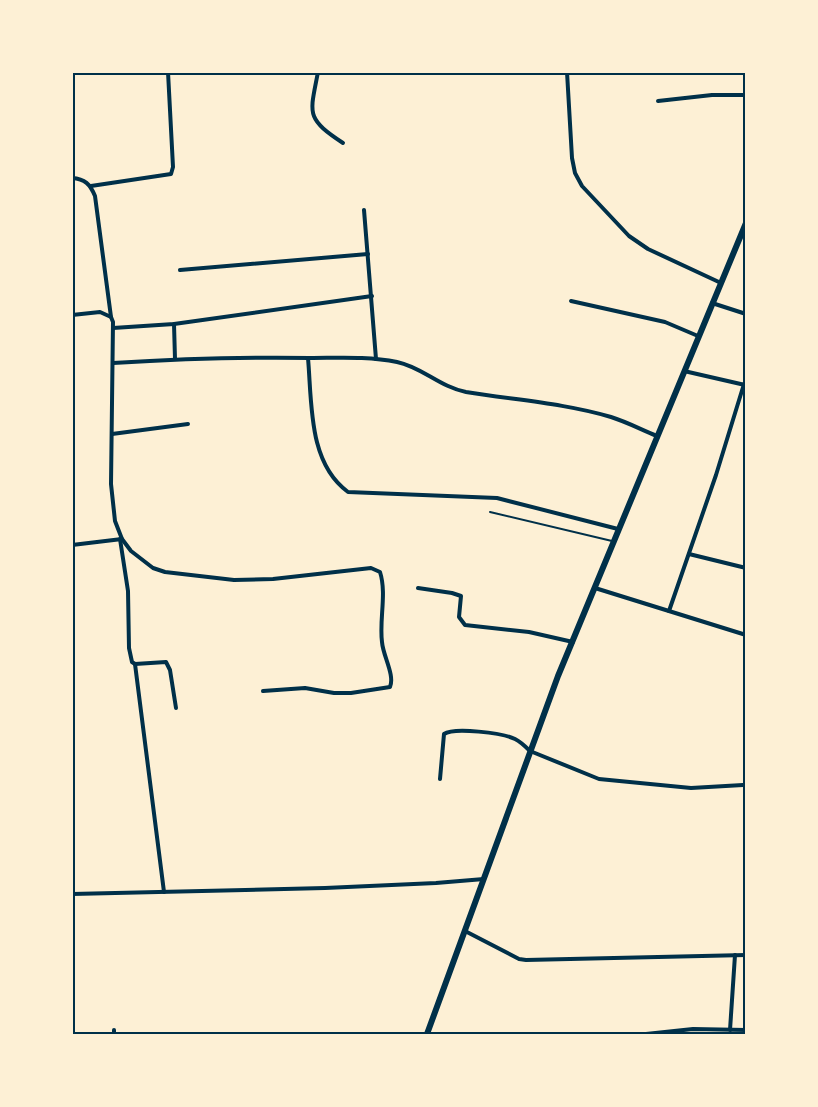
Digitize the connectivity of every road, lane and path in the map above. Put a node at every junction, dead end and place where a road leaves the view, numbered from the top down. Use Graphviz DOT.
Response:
graph roads {
  1 [pos="168,72"];
  2 [pos="318,72"];
  3 [pos="567,72"];
  4 [pos="746,95"];
  5 [pos="658,101"];
  6 [pos="343,142"];
  7 [pos="72,178"];
  8 [pos="91,186"];
  9 [pos="364,210"];
  10 [pos="746,223"];
  11 [pos="368,254"];
  12 [pos="180,270"];
  13 [pos="720,283"];
  14 [pos="372,296"];
  15 [pos="571,301"];
  16 [pos="712,303"];
  17 [pos="746,314"];
  18 [pos="72,315"];
  19 [pos="111,317"];
  20 [pos="174,324"];
  21 [pos="113,328"];
  22 [pos="698,336"];
  23 [pos="308,358"];
  24 [pos="175,359"];
  25 [pos="376,359"];
  26 [pos="113,363"];
  27 [pos="684,371"];
  28 [pos="745,384"];
  29 [pos="188,424"];
  30 [pos="112,434"];
  31 [pos="657,436"];
  32 [pos="490,512"];
  33 [pos="618,528"];
  34 [pos="121,539"];
  35 [pos="613,542"];
  36 [pos="72,544"];
  37 [pos="689,554"];
  38 [pos="746,568"];
  39 [pos="418,588"];
  40 [pos="595,588"];
  41 [pos="669,611"];
  42 [pos="746,634"];
  43 [pos="573,642"];
  44 [pos="136,664"];
  45 [pos="263,691"];
  46 [pos="176,708"];
  47 [pos="530,752"];
  48 [pos="440,779"];
  49 [pos="743,785"];
  50 [pos="484,879"];
  51 [pos="164,892"];
  52 [pos="72,894"];
  53 [pos="465,931"];
  54 [pos="735,955"];
  55 [pos="746,955"];
  56 [pos="730,1030"];
  57 [pos="746,1030"];
  58 [pos="427,1034"];
  59 [pos="480,1034"];
  60 [pos="516,1034"];
  61 [pos="646,1034"];
  1 -- 8 [label="street"];
  2 -- 6 [label="street"];
  3 -- 13 [label="street"];
  4 -- 5 [label="street"];
  7 -- 8 [label="street"];
  8 -- 19 [label="street"];
  9 -- 11 [label="street"];
  10 -- 13 [label="highway"];
  11 -- 12 [label="street"];
  11 -- 14 [label="street"];
  13 -- 16 [label="highway"];
  14 -- 20 [label="street"];
  14 -- 25 [label="street"];
  15 -- 22 [label="street"];
  16 -- 17 [label="street"];
  16 -- 22 [label="highway"];
  18 -- 19 [label="street"];
  19 -- 21 [label="street"];
  20 -- 21 [label="street"];
  20 -- 24 [label="street"];
  21 -- 26 [label="street"];
  22 -- 27 [label="highway"];
  23 -- 24 [label="street"];
  23 -- 25 [label="street"];
  23 -- 33 [label="street"];
  24 -- 26 [label="street"];
  25 -- 31 [label="street"];
  26 -- 30 [label="street"];
  27 -- 28 [label="street"];
  27 -- 31 [label="highway"];
  28 -- 37 [label="street"];
  29 -- 30 [label="street"];
  30 -- 34 [label="street"];
  31 -- 33 [label="highway"];
  32 -- 35 [label="lane"];
  33 -- 35 [label="highway"];
  34 -- 36 [label="street"];
  34 -- 44 [label="street"];
  34 -- 45 [label="street"];
  35 -- 40 [label="highway"];
  37 -- 38 [label="street"];
  37 -- 41 [label="street"];
  39 -- 43 [label="street"];
  40 -- 41 [label="street"];
  40 -- 43 [label="highway"];
  41 -- 42 [label="street"];
  43 -- 47 [label="highway"];
  44 -- 46 [label="street"];
  44 -- 51 [label="street"];
  47 -- 48 [label="street"];
  47 -- 49 [label="street"];
  47 -- 50 [label="highway"];
  50 -- 51 [label="street"];
  50 -- 53 [label="highway"];
  51 -- 52 [label="street"];
  53 -- 54 [label="street"];
  53 -- 58 [label="highway"];
  54 -- 55 [label="street"];
  54 -- 56 [label="street"];
  56 -- 57 [label="street"];
  56 -- 61 [label="street"];
  59 -- 60 [label="street"];
}
